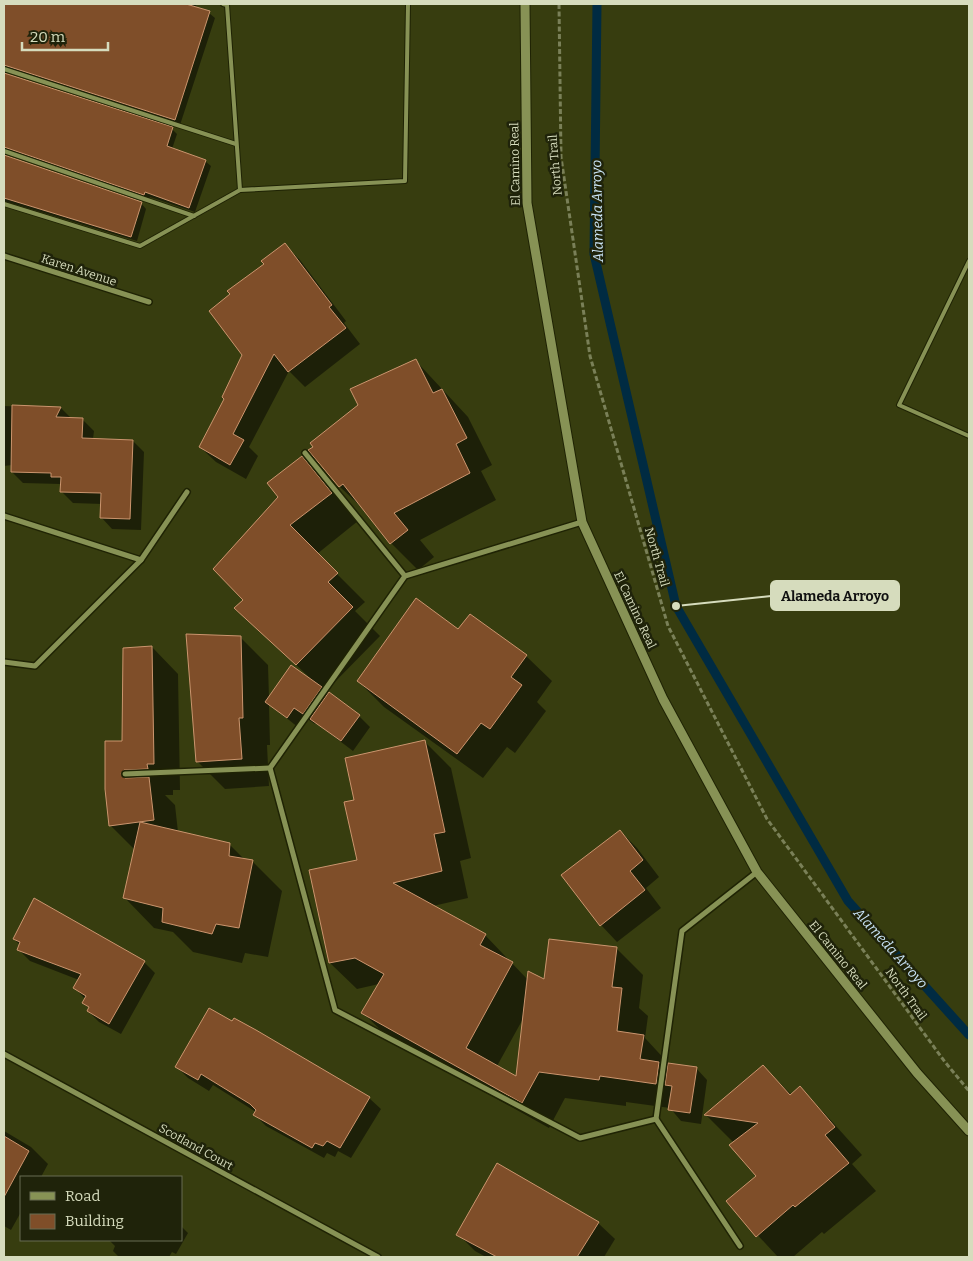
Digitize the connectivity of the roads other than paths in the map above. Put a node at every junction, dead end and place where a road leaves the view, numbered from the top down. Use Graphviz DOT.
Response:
graph roads {
  1 [pos="225,4"];
  2 [pos="408,4"];
  3 [pos="525,4"];
  4 [pos="4,69"];
  5 [pos="236,144"];
  6 [pos="4,150"];
  7 [pos="240,190"];
  8 [pos="4,204"];
  9 [pos="194,216"];
  10 [pos="4,256"];
  11 [pos="969,262"];
  12 [pos="149,302"];
  13 [pos="969,436"];
  14 [pos="305,453"];
  15 [pos="187,492"];
  16 [pos="4,516"];
  17 [pos="582,522"];
  18 [pos="140,560"];
  19 [pos="405,576"];
  20 [pos="4,662"];
  21 [pos="270,768"];
  22 [pos="125,774"];
  23 [pos="757,872"];
  24 [pos="4,1054"];
  25 [pos="656,1119"];
  26 [pos="969,1131"];
  27 [pos="740,1246"];
  28 [pos="378,1257"];
  1 -- 5 [label="lane"];
  2 -- 7 [label="lane"];
  3 -- 17 [label="street, El Camino Real"];
  4 -- 5 [label="lane"];
  5 -- 7 [label="lane"];
  6 -- 9 [label="lane"];
  7 -- 9 [label="lane"];
  8 -- 9 [label="lane"];
  10 -- 12 [label="street, Karen Avenue"];
  11 -- 13 [label="lane"];
  14 -- 19 [label="street"];
  15 -- 18 [label="street"];
  16 -- 18 [label="street"];
  17 -- 19 [label="street"];
  17 -- 23 [label="street, El Camino Real"];
  18 -- 20 [label="street"];
  19 -- 21 [label="street"];
  21 -- 22 [label="street"];
  21 -- 25 [label="street"];
  23 -- 25 [label="street"];
  23 -- 26 [label="street, El Camino Real"];
  24 -- 28 [label="street, Scotland Court"];
  25 -- 27 [label="street"];
}
